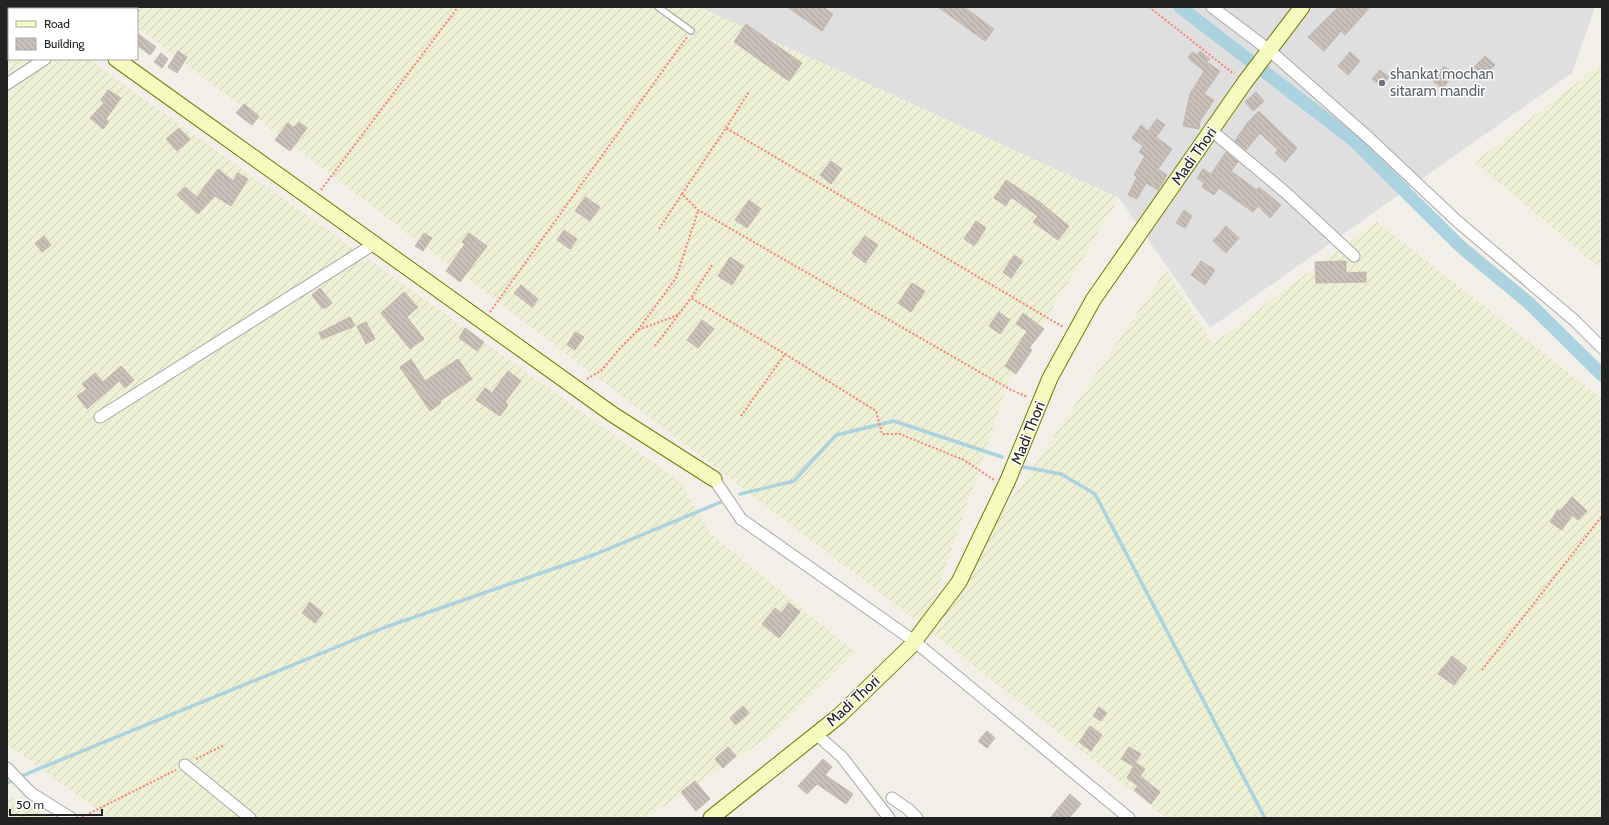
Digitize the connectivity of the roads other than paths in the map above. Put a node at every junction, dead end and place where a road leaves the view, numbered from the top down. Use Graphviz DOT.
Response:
graph roads {
  1 [pos="658,7"];
  2 [pos="1212,7"];
  3 [pos="1302,7"];
  4 [pos="691,31"];
  5 [pos="1266,54"];
  6 [pos="43,60"];
  7 [pos="117,60"];
  8 [pos="7,84"];
  9 [pos="1212,131"];
  10 [pos="374,244"];
  11 [pos="1354,256"];
  12 [pos="1602,348"];
  13 [pos="100,417"];
  14 [pos="714,479"];
  15 [pos="914,641"];
  16 [pos="816,734"];
  17 [pos="185,765"];
  18 [pos="7,768"];
  19 [pos="892,798"];
  20 [pos="71,818"];
  21 [pos="250,818"];
  22 [pos="711,818"];
  23 [pos="889,818"];
  24 [pos="917,818"];
  25 [pos="1129,818"];
  1 -- 4 [label="lane"];
  2 -- 5 [label="street"];
  3 -- 5 [label="main road, Madi Thori"];
  5 -- 9 [label="main road, Madi Thori"];
  5 -- 12 [label="street"];
  6 -- 8 [label="street"];
  7 -- 10 [label="main road"];
  9 -- 11 [label="street"];
  9 -- 15 [label="main road, Madi Thori"];
  10 -- 13 [label="street"];
  10 -- 14 [label="main road"];
  14 -- 15 [label="street"];
  15 -- 16 [label="main road, Madi Thori"];
  15 -- 25 [label="street"];
  16 -- 22 [label="main road, Madi Thori"];
  16 -- 23 [label="street"];
  17 -- 21 [label="street"];
  18 -- 20 [label="street"];
  19 -- 24 [label="street"];
}
